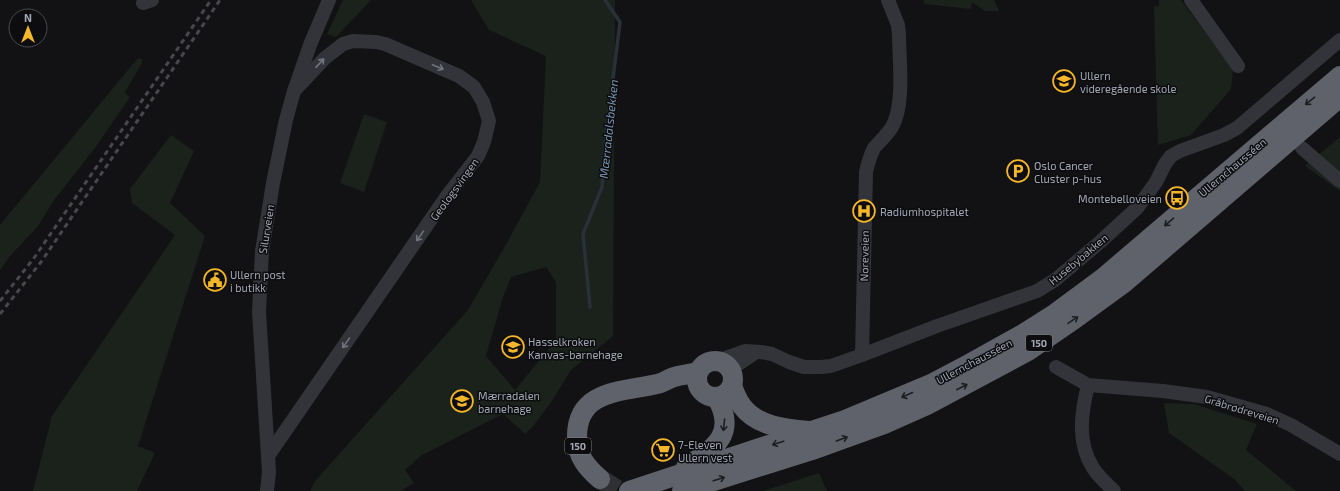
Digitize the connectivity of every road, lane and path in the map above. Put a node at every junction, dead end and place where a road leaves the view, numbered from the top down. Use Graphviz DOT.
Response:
graph roads {
  1 [pos="329,0"];
  2 [pos="888,0"];
  3 [pos="1197,2"];
  4 [pos="1340,40"];
  5 [pos="1238,66"];
  6 [pos="1340,76"];
  7 [pos="294,91"];
  8 [pos="1340,97"];
  9 [pos="1302,148"];
  10 [pos="1340,181"];
  11 [pos="862,355"];
  12 [pos="1056,367"];
  13 [pos="716,380"];
  14 [pos="1088,385"];
  15 [pos="815,431"];
  16 [pos="1340,454"];
  17 [pos="268,456"];
  18 [pos="600,479"];
  19 [pos="677,484"];
  20 [pos="267,491"];
  21 [pos="629,491"];
  22 [pos="1114,491"];
  1 -- 7 [label="street, Silurveien"];
  2 -- 11 [label="street, Noreveien"];
  3 -- 5 [label="street"];
  4 -- 11 [label="street, Husebybakken"];
  6 -- 15 [label="highway, Ullernchausséen / 150, one-way"];
  7 -- 17 [label="street, Silurveien"];
  7 -- 17 [label="street, Geologsvingen, one-way"];
  19 -- 8 [label="highway, Ullernchausséen / 150, one-way"];
  9 -- 10 [label="street"];
  11 -- 13 [label="street, Husebybakken"];
  12 -- 14 [label="street"];
  13 -- 15 [label="highway, 150"];
  13 -- 18 [label="highway, 150"];
  13 -- 19 [label="highway, 150, one-way"];
  14 -- 16 [label="street, Gråbrødreveien"];
  14 -- 22 [label="street"];
  15 -- 19 [label="highway, Ullernchausséen / 150, one-way"];
  17 -- 20 [label="street, Silurveien"];
  19 -- 21 [label="highway, Ullernchausséen / 150"];
}
